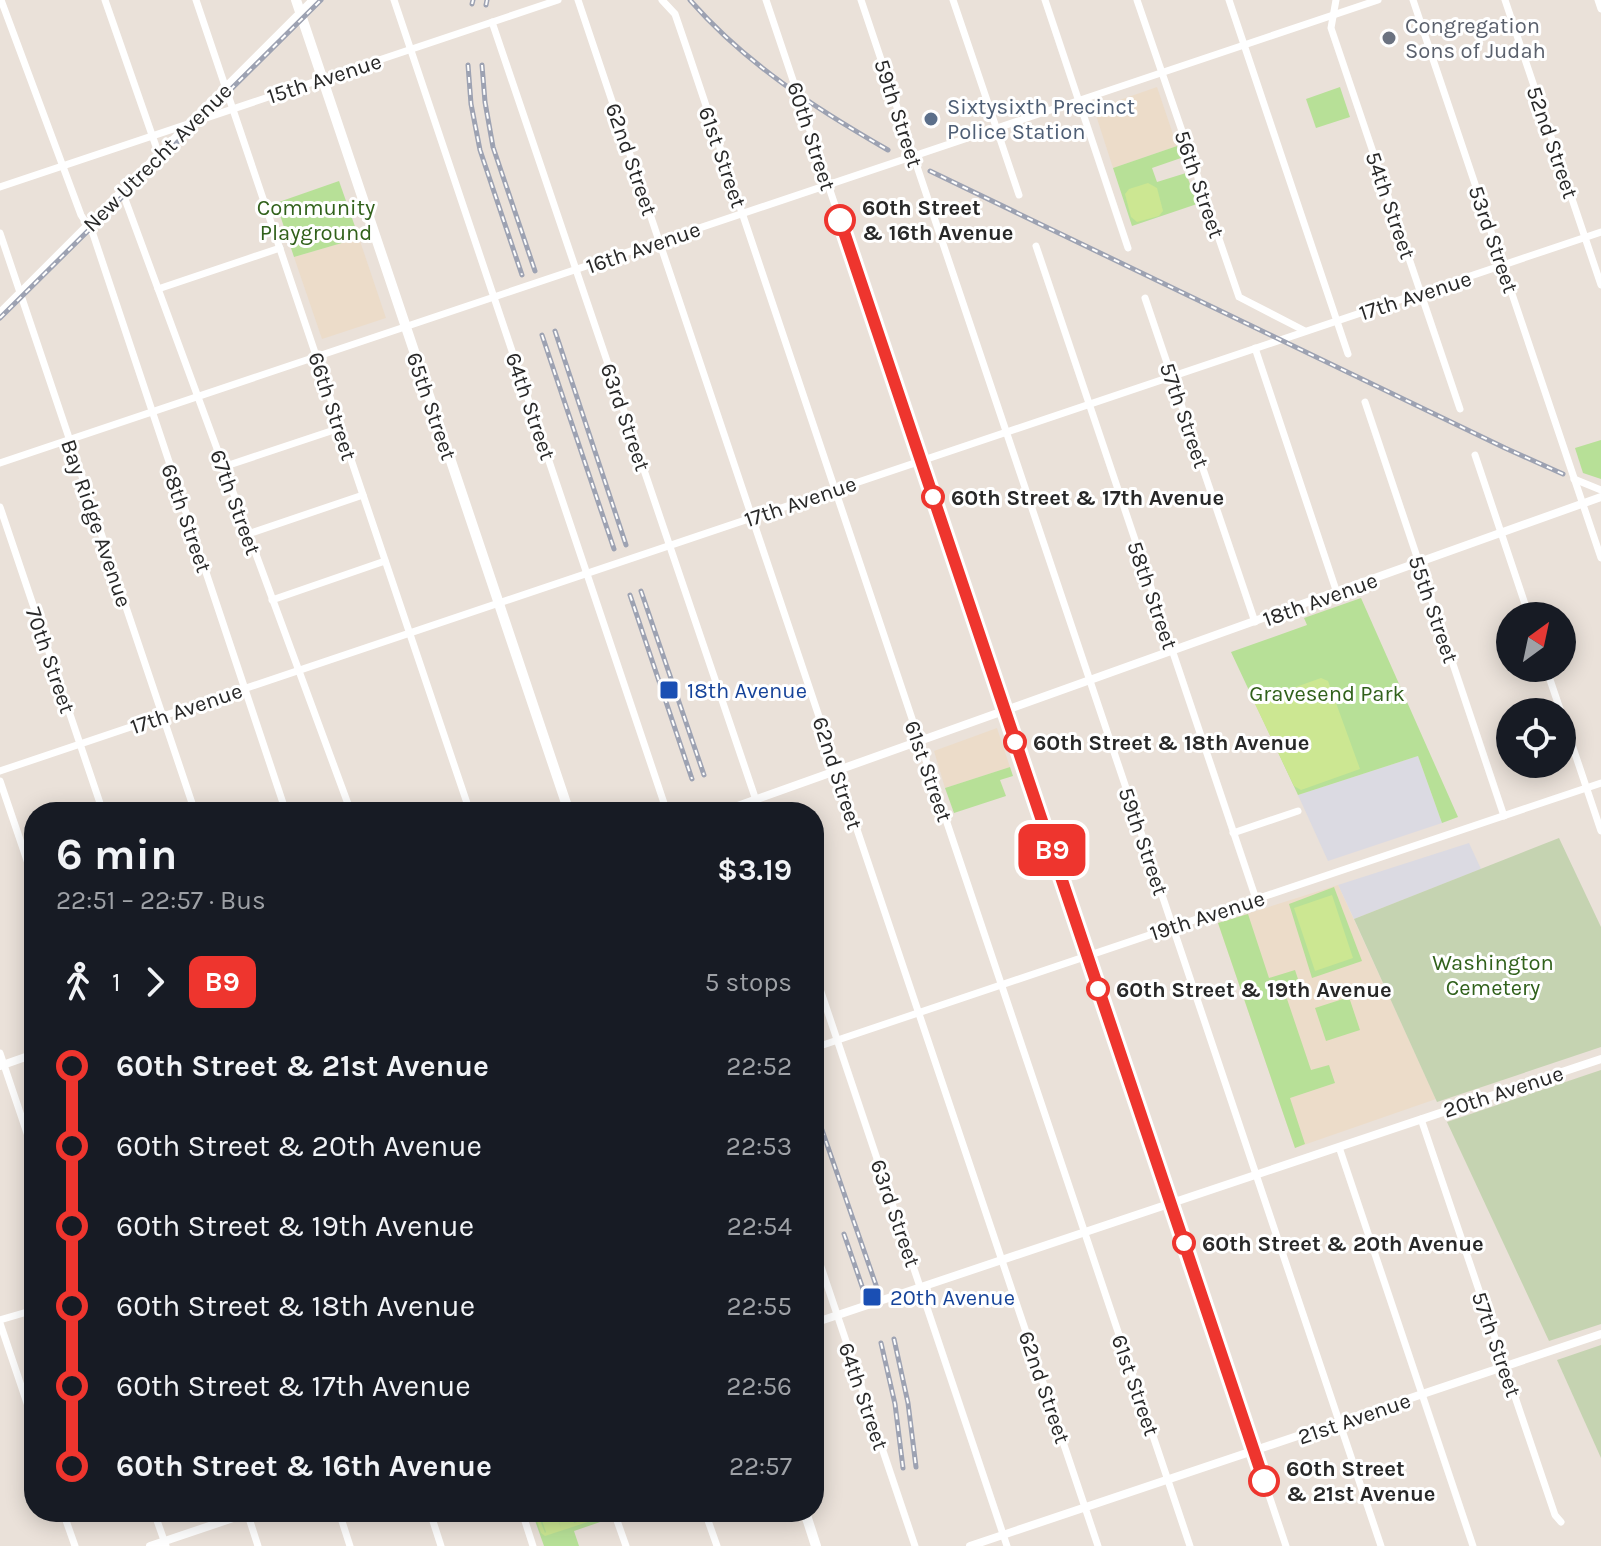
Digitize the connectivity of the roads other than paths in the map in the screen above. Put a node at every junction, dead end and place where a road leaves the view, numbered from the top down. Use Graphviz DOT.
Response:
graph roads {
  1 [pos="1,0"];
  2 [pos="105,0"];
  3 [pos="196,0"];
  4 [pos="296,0"];
  5 [pos="313,0"];
  6 [pos="394,0"];
  7 [pos="558,0"];
  8 [pos="578,0"];
  9 [pos="662,0"];
  10 [pos="766,0"];
  11 [pos="861,0"];
  12 [pos="953,0"];
  13 [pos="1045,0"];
  14 [pos="1137,0"];
  15 [pos="1229,0"];
  16 [pos="1336,0"];
  17 [pos="1378,0"];
  18 [pos="1413,0"];
  19 [pos="1505,0"];
  20 [pos="1598,0"];
  21 [pos="1601,9"];
  22 [pos="300,13"];
  23 [pos="1335,15"];
  24 [pos="492,22"];
  25 [pos="1244,45"];
  26 [pos="411,50"];
  27 [pos="1162,72"];
  28 [pos="323,79"];
  29 [pos="226,88"];
  30 [pos="1079,100"];
  31 [pos="233,108"];
  32 [pos="194,120"];
  33 [pos="996,128"];
  34 [pos="151,135"];
  35 [pos="159,155"];
  36 [pos="913,156"];
  37 [pos="63,165"];
  38 [pos="828,185"];
  39 [pos="0,187"];
  40 [pos="122,191"];
  41 [pos="1019,195"];
  42 [pos="742,214"];
  43 [pos="88,226"];
  44 [pos="1601,232"];
  45 [pos="0,233"];
  46 [pos="1585,238"];
  47 [pos="660,241"];
  48 [pos="1036,246"];
  49 [pos="280,248"];
  50 [pos="1128,248"];
  51 [pos="1503,265"];
  52 [pos="576,269"];
  53 [pos="1601,285"];
  54 [pos="158,289"];
  55 [pos="20,293"];
  56 [pos="1420,293"];
  57 [pos="495,297"];
  58 [pos="1145,298"];
  59 [pos="0,313"];
  60 [pos="1337,321"];
  61 [pos="406,327"];
  62 [pos="1305,331"];
  63 [pos="1258,347"];
  64 [pos="1348,354"];
  65 [pos="317,356"];
  66 [pos="1172,377"];
  67 [pos="197,397"];
  68 [pos="1365,402"];
  69 [pos="1089,404"];
  70 [pos="1460,409"];
  71 [pos="152,412"];
  72 [pos="340,428"];
  73 [pos="1007,432"];
  74 [pos="70,441"];
  75 [pos="1475,455"];
  76 [pos="921,461"];
  77 [pos="0,463"];
  78 [pos="223,467"];
  79 [pos="1574,479"];
  80 [pos="835,490"];
  81 [pos="1601,490"];
  82 [pos="363,495"];
  83 [pos="1601,497"];
  84 [pos="1583,504"];
  85 [pos="0,507"];
  86 [pos="753,518"];
  87 [pos="1501,533"];
  88 [pos="248,534"];
  89 [pos="670,545"];
  90 [pos="1601,558"];
  91 [pos="385,561"];
  92 [pos="1418,563"];
  93 [pos="587,573"];
  94 [pos="1337,593"];
  95 [pos="272,600"];
  96 [pos="1524,602"];
  97 [pos="498,603"];
  98 [pos="1255,622"];
  99 [pos="410,633"];
  100 [pos="1172,652"];
  101 [pos="298,670"];
  102 [pos="1090,681"];
  103 [pos="245,689"];
  104 [pos="1005,712"];
  105 [pos="162,716"];
  106 [pos="920,742"];
  107 [pos="80,744"];
  108 [pos="1576,755"];
  109 [pos="0,771"];
  110 [pos="838,771"];
  111 [pos="0,781"];
  112 [pos="1601,783"];
  113 [pos="1587,788"];
  114 [pos="756,800"];
  115 [pos="100,802"];
  116 [pos="192,802"];
  117 [pos="283,802"];
  118 [pos="347,802"];
  119 [pos="467,802"];
  120 [pos="566,802"];
  121 [pos="664,802"];
  122 [pos="750,802"];
  123 [pos="1298,811"];
  124 [pos="1504,816"];
  125 [pos="1601,831"];
  126 [pos="1233,833"];
  127 [pos="24,852"];
  128 [pos="1256,899"];
  129 [pos="1173,927"];
  130 [pos="1087,956"];
  131 [pos="1001,985"];
  132 [pos="824,1000"];
  133 [pos="918,1013"];
  134 [pos="838,1040"];
  135 [pos="824,1045"];
  136 [pos="0,1053"];
  137 [pos="24,1057"];
  138 [pos="1601,1059"];
  139 [pos="2,1065"];
  140 [pos="1421,1119"];
  141 [pos="24,1126"];
  142 [pos="1339,1147"];
  143 [pos="1257,1175"];
  144 [pos="1171,1204"];
  145 [pos="1085,1233"];
  146 [pos="1002,1259"];
  147 [pos="824,1276"];
  148 [pos="921,1287"];
  149 [pos="24,1314"];
  150 [pos="837,1316"];
  151 [pos="824,1320"];
  152 [pos="0,1322"];
  153 [pos="1601,1334"];
  154 [pos="1505,1367"];
  155 [pos="24,1394"];
  156 [pos="1422,1394"];
  157 [pos="1340,1423"];
  158 [pos="1254,1451"];
  159 [pos="1168,1480"];
  160 [pos="1086,1508"];
  161 [pos="67,1522"];
  162 [pos="157,1522"];
  163 [pos="222,1522"];
  164 [pos="251,1522"];
  165 [pos="342,1522"];
  166 [pos="433,1522"];
  167 [pos="525,1522"];
  168 [pos="618,1522"];
  169 [pos="709,1522"];
  170 [pos="808,1522"];
  171 [pos="1561,1522"];
  172 [pos="1003,1534"];
  173 [pos="165,1544"];
  174 [pos="75,1546"];
  175 [pos="150,1546"];
  176 [pos="258,1546"];
  177 [pos="350,1546"];
  178 [pos="441,1546"];
  179 [pos="533,1546"];
  180 [pos="626,1546"];
  181 [pos="717,1546"];
  182 [pos="816,1546"];
  183 [pos="915,1546"];
  184 [pos="970,1546"];
  185 [pos="1007,1546"];
  186 [pos="1098,1546"];
  187 [pos="1190,1546"];
  188 [pos="1286,1546"];
  189 [pos="1381,1546"];
  190 [pos="1473,1546"];
  1 -- 37 [label="street, 68th Street"];
  2 -- 34 [label="street"];
  3 -- 29 [label="street, 66th Street"];
  4 -- 22 [label="main road, 65th Street"];
  5 -- 22 [label="street, New Utrecht Avenue"];
  6 -- 26 [label="street, 64th Street"];
  7 -- 24 [label="street, 15th Avenue"];
  8 -- 47 [label="street, 62nd Street"];
  9 -- 42 [label="street, 61st Street"];
  10 -- 38 [label="street, 60th Street"];
  11 -- 36 [label="street, 59th Street"];
  12 -- 33 [label="street"];
  13 -- 30 [label="street"];
  14 -- 27 [label="street, 56th Street"];
  15 -- 25 [label="street"];
  16 -- 23 [label="street, 54th Street"];
  17 -- 23 [label="street, 16th Avenue"];
  18 -- 51 [label="street, 53rd Street"];
  19 -- 46 [label="street, 52nd Street"];
  20 -- 21 [label="street"];
  22 -- 28 [label="main road, 65th Street"];
  22 -- 29 [label="street, New Utrecht Avenue"];
  23 -- 25 [label="street, 16th Avenue"];
  23 -- 56 [label="street, 54th Street"];
  24 -- 26 [label="street, 15th Avenue"];
  24 -- 52 [label="street, 63rd Street"];
  25 -- 27 [label="street, 16th Avenue"];
  25 -- 60 [label="street"];
  26 -- 28 [label="street, 15th Avenue"];
  26 -- 57 [label="street, 64th Street"];
  27 -- 30 [label="street, 16th Avenue"];
  27 -- 62 [label="street, 56th Street"];
  28 -- 31 [label="street, 15th Avenue"];
  28 -- 61 [label="main road, 65th Street"];
  29 -- 31 [label="street, 66th Street"];
  29 -- 32 [label="street, New Utrecht Avenue"];
  30 -- 33 [label="street, 16th Avenue"];
  30 -- 50 [label="street"];
  31 -- 32 [label="street, 15th Avenue"];
  31 -- 49 [label="street, 66th Street"];
  32 -- 34 [label="street, 15th Avenue"];
  32 -- 35 [label="street, New Utrecht Avenue"];
  33 -- 36 [label="street, 16th Avenue"];
  33 -- 41 [label="street"];
  34 -- 35 [label="street"];
  34 -- 37 [label="street, 15th Avenue"];
  35 -- 40 [label="street, New Utrecht Avenue"];
  36 -- 38 [label="street, 16th Avenue"];
  36 -- 73 [label="street, 59th Street"];
  37 -- 39 [label="street, 15th Avenue"];
  37 -- 43 [label="street, 68th Street"];
  38 -- 42 [label="street, 16th Avenue"];
  38 -- 76 [label="street, 60th Street"];
  40 -- 43 [label="street, New Utrecht Avenue"];
  40 -- 54 [label="street, 67th Street"];
  42 -- 47 [label="street, 16th Avenue"];
  42 -- 80 [label="street, 61st Street"];
  43 -- 55 [label="street, New Utrecht Avenue"];
  43 -- 71 [label="street, 68th Street"];
  44 -- 46 [label="street, 17th Avenue"];
  45 -- 55 [label="street, Bay Ridge Avenue"];
  46 -- 51 [label="street, 17th Avenue"];
  46 -- 53 [label="street, 52nd Street"];
  47 -- 52 [label="street, 16th Avenue"];
  47 -- 86 [label="street, 62nd Street"];
  48 -- 69 [label="street, 58th Street"];
  49 -- 54 [label="street"];
  49 -- 65 [label="street, 66th Street"];
  51 -- 56 [label="street, 17th Avenue"];
  51 -- 79 [label="street, 53rd Street"];
  52 -- 57 [label="street, 16th Avenue"];
  52 -- 89 [label="street, 63rd Street"];
  54 -- 67 [label="street, 67th Street"];
  55 -- 59 [label="street, New Utrecht Avenue"];
  55 -- 74 [label="street, Bay Ridge Avenue"];
  56 -- 60 [label="street, 17th Avenue"];
  56 -- 70 [label="street, 54th Street"];
  57 -- 61 [label="street, 16th Avenue"];
  57 -- 93 [label="street, 64th Street"];
  58 -- 66 [label="street, 57th Street"];
  60 -- 62 [label="street, 17th Avenue"];
  60 -- 64 [label="street"];
  61 -- 65 [label="street, 16th Avenue"];
  61 -- 97 [label="main road, 65th Street"];
  62 -- 63 [label="street, 17th Avenue"];
  63 -- 66 [label="street, 17th Avenue"];
  63 -- 94 [label="street"];
  65 -- 67 [label="street, 16th Avenue"];
  65 -- 72 [label="street, 66th Street"];
  66 -- 69 [label="street, 17th Avenue"];
  66 -- 98 [label="street, 57th Street"];
  67 -- 71 [label="street, 16th Avenue"];
  67 -- 78 [label="street, 67th Street"];
  68 -- 92 [label="street, 55th Street"];
  69 -- 73 [label="street, 17th Avenue"];
  69 -- 100 [label="street, 58th Street"];
  71 -- 74 [label="street, 16th Avenue"];
  71 -- 103 [label="street, 68th Street"];
  72 -- 78 [label="street"];
  72 -- 82 [label="street, 66th Street"];
  73 -- 76 [label="street, 17th Avenue"];
  73 -- 102 [label="street, 59th Street"];
  74 -- 77 [label="street, 16th Avenue"];
  74 -- 105 [label="street, Bay Ridge Avenue"];
  75 -- 87 [label="street"];
  76 -- 80 [label="street, 17th Avenue"];
  76 -- 104 [label="street, 60th Street"];
  78 -- 88 [label="street, 67th Street"];
  79 -- 81 [label="street"];
  79 -- 84 [label="street, 53rd Street"];
  80 -- 86 [label="street, 17th Avenue"];
  80 -- 106 [label="street, 61st Street"];
  82 -- 88 [label="street"];
  82 -- 91 [label="street, 66th Street"];
  83 -- 84 [label="street, 18th Avenue"];
  84 -- 87 [label="street, 18th Avenue"];
  84 -- 90 [label="street, 53rd Street"];
  85 -- 107 [label="street, 70th Street"];
  86 -- 89 [label="street, 17th Avenue"];
  86 -- 110 [label="street, 62nd Street"];
  87 -- 92 [label="street, 18th Avenue"];
  87 -- 96 [label="street"];
  88 -- 95 [label="street, 67th Street"];
  89 -- 93 [label="street, 17th Avenue"];
  89 -- 114 [label="street, 63rd Street"];
  91 -- 95 [label="street"];
  91 -- 99 [label="street, 66th Street"];
  92 -- 94 [label="street, 18th Avenue"];
  92 -- 124 [label="street, 55th Street"];
  93 -- 97 [label="street, 17th Avenue"];
  93 -- 121 [label="street, 64th Street"];
  94 -- 98 [label="street, 18th Avenue"];
  95 -- 101 [label="street, 67th Street"];
  97 -- 99 [label="street, 17th Avenue"];
  97 -- 120 [label="main road, 65th Street"];
  98 -- 100 [label="street, 18th Avenue"];
  99 -- 101 [label="street, 17th Avenue"];
  99 -- 119 [label="street, 66th Street"];
  100 -- 102 [label="street, 18th Avenue"];
  100 -- 126 [label="street, 58th Street"];
  101 -- 103 [label="street, 17th Avenue"];
  101 -- 118 [label="street, 67th Street"];
  102 -- 104 [label="street, 18th Avenue"];
  102 -- 129 [label="street, 59th Street"];
  103 -- 105 [label="street, 17th Avenue"];
  103 -- 117 [label="street, 68th Street"];
  104 -- 106 [label="street, 18th Avenue"];
  104 -- 130 [label="street, 60th Street"];
  105 -- 107 [label="street, 17th Avenue"];
  105 -- 116 [label="street, Bay Ridge Avenue"];
  106 -- 110 [label="street, 18th Avenue"];
  106 -- 131 [label="street, 61st Street"];
  107 -- 109 [label="street, 17th Avenue"];
  107 -- 115 [label="street, 70th Street"];
  108 -- 113 [label="street"];
  110 -- 114 [label="street, 18th Avenue"];
  110 -- 133 [label="street, 62nd Street"];
  111 -- 127 [label="street"];
  112 -- 113 [label="street, 19th Avenue"];
  113 -- 124 [label="street, 19th Avenue"];
  113 -- 125 [label="street"];
  114 -- 122 [label="street, 18th Avenue"];
  123 -- 126 [label="street"];
  124 -- 128 [label="street, 19th Avenue"];
  126 -- 128 [label="street, 58th Street"];
  128 -- 129 [label="street, 19th Avenue"];
  129 -- 130 [label="street, 19th Avenue"];
  129 -- 143 [label="street, 59th Street"];
  130 -- 131 [label="street, 19th Avenue"];
  130 -- 144 [label="street, 60th Street"];
  131 -- 133 [label="street, 19th Avenue"];
  131 -- 145 [label="street, 61st Street"];
  132 -- 134 [label="street, 63rd Street"];
  133 -- 134 [label="street, 19th Avenue"];
  133 -- 146 [label="street, 62nd Street"];
  134 -- 135 [label="street, 19th Avenue"];
  134 -- 148 [label="street, 63rd Street"];
  136 -- 139 [label="street"];
  137 -- 139 [label="street"];
  138 -- 140 [label="street, 20th Avenue"];
  139 -- 141 [label="street"];
  140 -- 142 [label="street, 20th Avenue"];
  140 -- 154 [label="street, 57th Street"];
  142 -- 143 [label="street, 20th Avenue"];
  142 -- 156 [label="street"];
  143 -- 144 [label="street, 20th Avenue"];
  143 -- 157 [label="street, 59th Street"];
  144 -- 145 [label="street, 20th Avenue"];
  144 -- 158 [label="street, 60th Street"];
  145 -- 146 [label="street, 20th Avenue"];
  145 -- 159 [label="street, 61st Street"];
  146 -- 148 [label="street, 20th Avenue"];
  146 -- 160 [label="street, 62nd Street"];
  147 -- 150 [label="street, 64th Street"];
  148 -- 150 [label="street, 20th Avenue"];
  148 -- 172 [label="street, 63rd Street"];
  149 -- 152 [label="street"];
  150 -- 151 [label="street, 20th Avenue"];
  150 -- 183 [label="street, 64th Street"];
  152 -- 155 [label="street"];
  153 -- 154 [label="street, 21st Avenue"];
  154 -- 156 [label="street, 21st Avenue"];
  154 -- 171 [label="street, 57th Street"];
  156 -- 157 [label="street, 21st Avenue"];
  156 -- 190 [label="street"];
  157 -- 158 [label="street, 21st Avenue"];
  157 -- 189 [label="street, 59th Street"];
  158 -- 159 [label="street, 21st Avenue"];
  158 -- 188 [label="street, 60th Street"];
  159 -- 160 [label="street, 21st Avenue"];
  159 -- 187 [label="street, 61st Street"];
  160 -- 172 [label="street, 21st Avenue"];
  160 -- 186 [label="street, 62nd Street"];
  161 -- 174 [label="street"];
  162 -- 173 [label="street"];
  163 -- 173 [label="street"];
  164 -- 176 [label="street"];
  165 -- 177 [label="street"];
  166 -- 178 [label="street"];
  167 -- 179 [label="street"];
  168 -- 180 [label="street"];
  169 -- 181 [label="street"];
  170 -- 182 [label="main road"];
  172 -- 184 [label="street, 21st Avenue"];
  172 -- 185 [label="street, 63rd Street"];
  173 -- 175 [label="street"];
}
